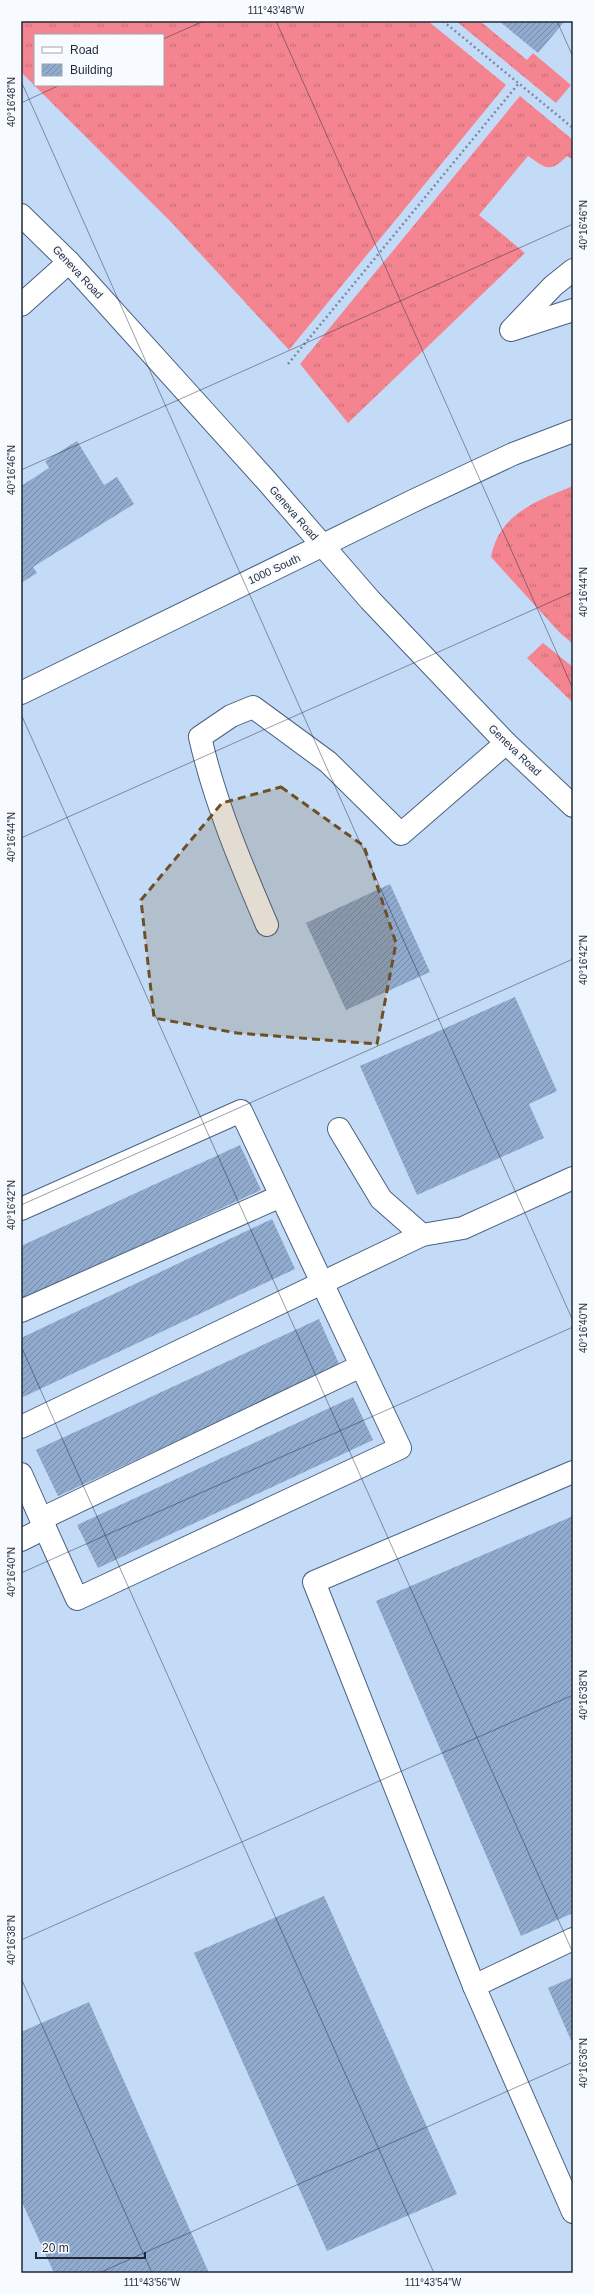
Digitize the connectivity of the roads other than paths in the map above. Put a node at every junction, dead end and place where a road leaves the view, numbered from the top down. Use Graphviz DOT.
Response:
graph roads {
  1 [pos="21,215"];
  2 [pos="69,262"];
  3 [pos="573,270"];
  4 [pos="21,305"];
  5 [pos="573,310"];
  6 [pos="573,431"];
  7 [pos="323,546"];
  8 [pos="21,693"];
  9 [pos="506,743"];
  10 [pos="573,806"];
  11 [pos="267,925"];
  12 [pos="339,1129"];
  13 [pos="573,1178"];
  14 [pos="281,1196"];
  15 [pos="21,1209"];
  16 [pos="422,1235"];
  17 [pos="322,1283"];
  18 [pos="21,1312"];
  19 [pos="362,1366"];
  20 [pos="21,1427"];
  21 [pos="573,1472"];
  22 [pos="21,1474"];
  23 [pos="43,1524"];
  24 [pos="21,1540"];
  25 [pos="573,1939"];
  26 [pos="474,1986"];
  27 [pos="573,2212"];
  1 -- 2 [label="main road, Geneva Road"];
  2 -- 4 [label="main road"];
  2 -- 7 [label="main road, Geneva Road"];
  3 -- 5 [label="main road"];
  6 -- 7 [label="main road, 1000 South"];
  7 -- 8 [label="main road, 1000 South"];
  7 -- 9 [label="main road, Geneva Road"];
  9 -- 10 [label="main road, Geneva Road"];
  9 -- 11 [label="main road"];
  12 -- 16 [label="main road"];
  13 -- 16 [label="main road"];
  14 -- 15 [label="main road"];
  14 -- 17 [label="main road"];
  14 -- 18 [label="main road"];
  16 -- 17 [label="main road"];
  17 -- 19 [label="main road"];
  17 -- 20 [label="main road"];
  19 -- 23 [label="main road"];
  19 -- 23 [label="main road"];
  21 -- 26 [label="main road"];
  22 -- 23 [label="main road"];
  23 -- 24 [label="main road"];
  25 -- 26 [label="main road"];
  26 -- 27 [label="main road"];
}
